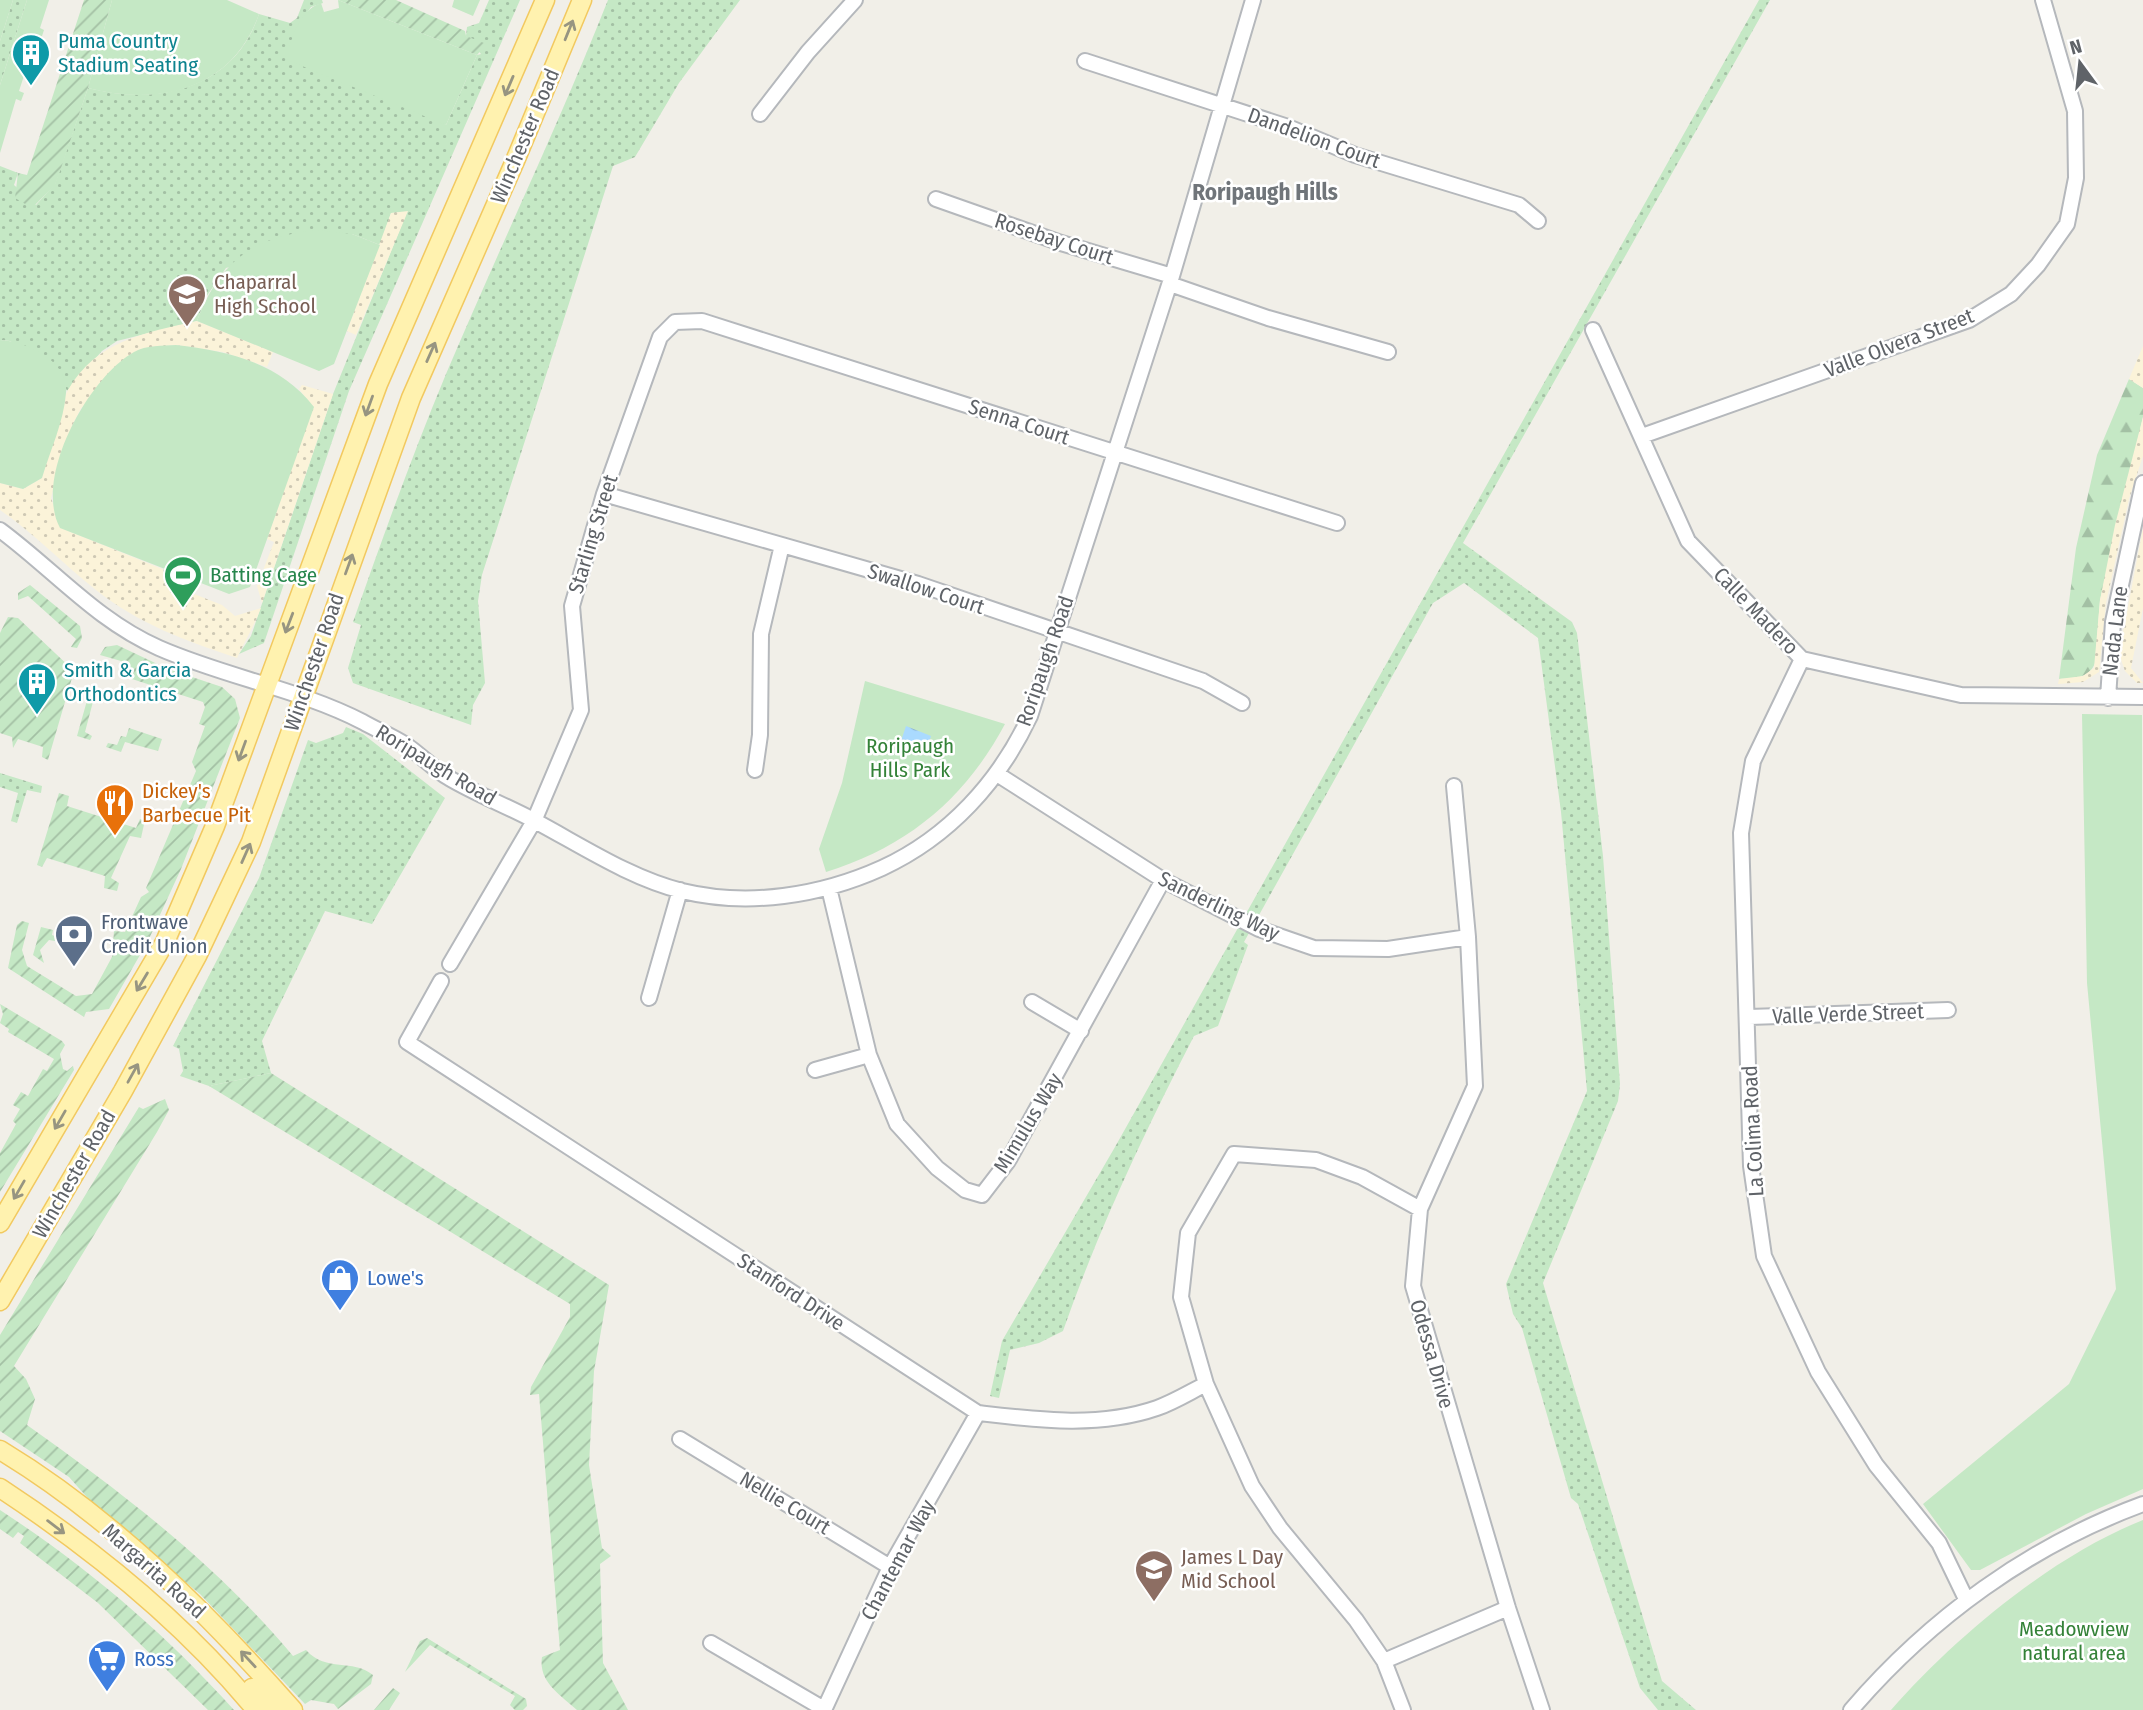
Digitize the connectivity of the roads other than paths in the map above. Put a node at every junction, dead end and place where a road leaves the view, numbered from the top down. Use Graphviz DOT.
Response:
graph roads {
  1 [pos="545,0"];
  2 [pos="582,0"];
  3 [pos="855,0"];
  4 [pos="1253,0"];
  5 [pos="2043,0"];
  6 [pos="1085,61"];
  7 [pos="1224,106"];
  8 [pos="760,114"];
  9 [pos="936,199"];
  10 [pos="1538,221"];
  11 [pos="1171,280"];
  12 [pos="702,321"];
  13 [pos="1594,330"];
  14 [pos="1388,352"];
  15 [pos="1642,436"];
  16 [pos="1115,452"];
  17 [pos="2143,483"];
  18 [pos="604,494"];
  19 [pos="1337,523"];
  20 [pos="0,530"];
  21 [pos="782,545"];
  22 [pos="1055,633"];
  23 [pos="1802,659"];
  24 [pos="265,687"];
  25 [pos="2143,696"];
  26 [pos="302,697"];
  27 [pos="2108,698"];
  28 [pos="1242,703"];
  29 [pos="755,771"];
  30 [pos="997,774"];
  31 [pos="1454,786"];
  32 [pos="534,821"];
  33 [pos="1163,880"];
  34 [pos="829,888"];
  35 [pos="680,890"];
  36 [pos="1468,937"];
  37 [pos="450,964"];
  38 [pos="441,981"];
  39 [pos="649,998"];
  40 [pos="1032,1002"];
  41 [pos="1948,1010"];
  42 [pos="1749,1017"];
  43 [pos="1081,1031"];
  44 [pos="869,1055"];
  45 [pos="815,1070"];
  46 [pos="1420,1209"];
  47 [pos="0,1223"];
  48 [pos="0,1301"];
  49 [pos="1206,1384"];
  50 [pos="978,1413"];
  51 [pos="680,1439"];
  52 [pos="0,1450"];
  53 [pos="0,1488"];
  54 [pos="2143,1504"];
  55 [pos="890,1567"];
  56 [pos="1966,1599"];
  57 [pos="1508,1608"];
  58 [pos="711,1643"];
  59 [pos="197,1646"];
  60 [pos="1384,1661"];
  61 [pos="256,1710"];
  62 [pos="272,1710"];
  63 [pos="293,1710"];
  64 [pos="824,1710"];
  65 [pos="1403,1710"];
  66 [pos="1542,1710"];
  67 [pos="1851,1710"];
  1 -- 24 [label="main road, Winchester Road, one-way"];
  26 -- 2 [label="main road, Winchester Road, one-way"];
  3 -- 8 [label="street"];
  4 -- 7 [label="street, Roripaugh Road"];
  5 -- 15 [label="street, Valle Olvera Street"];
  6 -- 7 [label="street, Dandelion Court"];
  7 -- 10 [label="street, Dandelion Court"];
  7 -- 11 [label="street, Roripaugh Road"];
  9 -- 11 [label="street, Rosebay Court"];
  11 -- 14 [label="street, Rosebay Court"];
  11 -- 16 [label="street, Roripaugh Road"];
  12 -- 16 [label="street, Senna Court"];
  12 -- 18 [label="street, Starling Street"];
  13 -- 15 [label="street, Calle Madero"];
  15 -- 23 [label="street, Calle Madero"];
  16 -- 19 [label="street, Senna Court"];
  16 -- 22 [label="street, Roripaugh Road"];
  17 -- 27 [label="street, Nada Lane"];
  18 -- 21 [label="street, Swallow Court"];
  18 -- 32 [label="street, Starling Street"];
  20 -- 24 [label="street, Roripaugh Road"];
  21 -- 22 [label="street, Swallow Court"];
  21 -- 29 [label="street"];
  22 -- 28 [label="street, Swallow Court"];
  22 -- 30 [label="street, Roripaugh Road"];
  23 -- 27 [label="street, Calle Madero"];
  23 -- 42 [label="street, La Colima Road"];
  24 -- 26 [label="street, Roripaugh Road"];
  24 -- 47 [label="main road, Winchester Road, one-way"];
  25 -- 27 [label="street, Calle Madero"];
  26 -- 32 [label="street, Roripaugh Road"];
  48 -- 26 [label="main road, Winchester Road, one-way"];
  30 -- 33 [label="street, Sanderling Way"];
  30 -- 34 [label="street, Roripaugh Road"];
  31 -- 36 [label="street, Odessa Drive"];
  32 -- 35 [label="street, Roripaugh Road"];
  32 -- 37 [label="street, Starling Street"];
  33 -- 36 [label="street, Sanderling Way"];
  33 -- 43 [label="street, Mimulus Way"];
  34 -- 35 [label="street, Roripaugh Road"];
  34 -- 44 [label="street, Mimulus Way"];
  35 -- 39 [label="street"];
  36 -- 46 [label="street, Odessa Drive"];
  38 -- 50 [label="street, Stanford Drive"];
  40 -- 43 [label="street"];
  41 -- 42 [label="street, Valle Verde Street"];
  42 -- 56 [label="street, La Colima Road"];
  43 -- 44 [label="street, Mimulus Way"];
  44 -- 45 [label="street"];
  46 -- 49 [label="street"];
  46 -- 57 [label="street, Odessa Drive"];
  49 -- 50 [label="street, Stanford Drive"];
  49 -- 60 [label="street"];
  50 -- 55 [label="street, Chantemar Way"];
  51 -- 55 [label="street, Nellie Court"];
  63 -- 52 [label="main road, Margarita Road, one-way"];
  53 -- 59 [label="main road, Margarita Road, one-way"];
  54 -- 56 [label="street"];
  55 -- 64 [label="street, Chantemar Way"];
  56 -- 67 [label="street"];
  57 -- 60 [label="street"];
  57 -- 66 [label="street, Odessa Drive"];
  58 -- 64 [label="street"];
  59 -- 61 [label="main road, Margarita Road"];
  59 -- 62 [label="main road"];
  60 -- 65 [label="street"];
}
